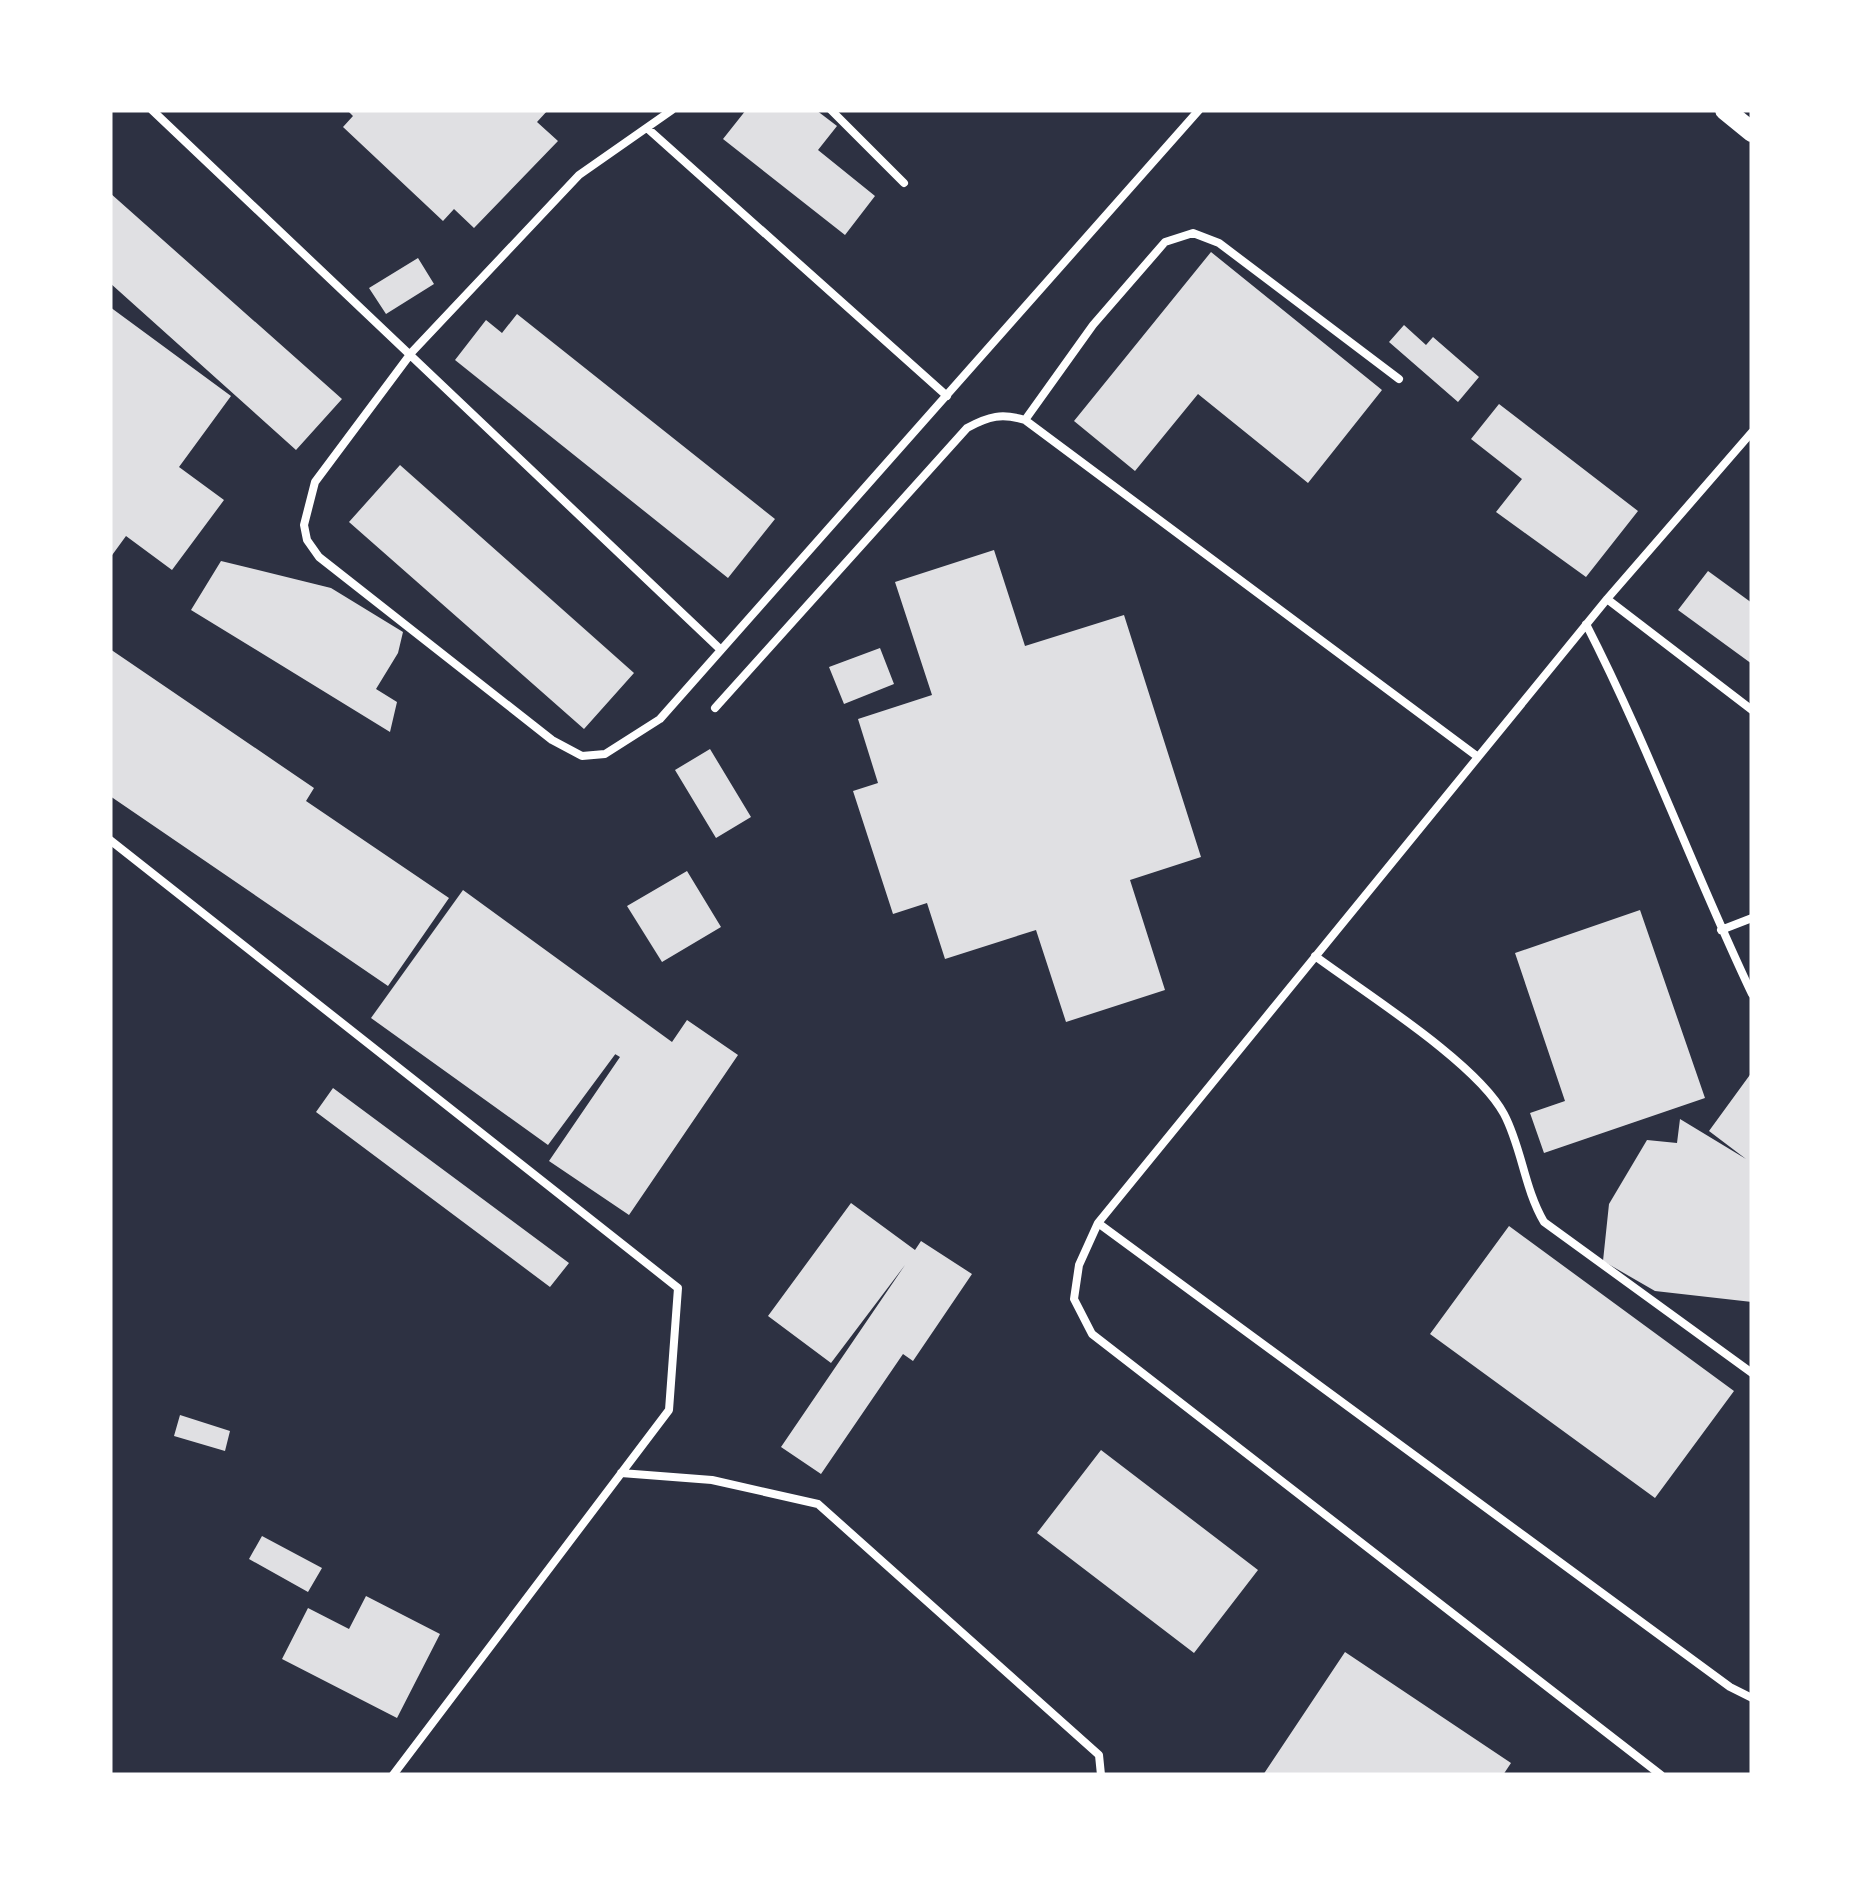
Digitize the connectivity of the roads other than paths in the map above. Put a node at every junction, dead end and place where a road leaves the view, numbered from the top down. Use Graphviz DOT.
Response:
graph roads {
  1 [pos="152,110"];
  2 [pos="672,110"];
  3 [pos="831,110"];
  4 [pos="1199,110"];
  5 [pos="1725,110"];
  6 [pos="646,128"];
  7 [pos="1752,132"];
  8 [pos="904,183"];
  9 [pos="412,352"];
  10 [pos="1399,379"];
  11 [pos="947,396"];
  12 [pos="1026,420"];
  13 [pos="1752,432"];
  14 [pos="1607,598"];
  15 [pos="1586,624"];
  16 [pos="722,650"];
  17 [pos="715,708"];
  18 [pos="1752,710"];
  19 [pos="1478,757"];
  20 [pos="110,840"];
  21 [pos="1752,918"];
  22 [pos="1722,930"];
  23 [pos="1316,956"];
  24 [pos="1752,994"];
  25 [pos="1098,1223"];
  26 [pos="1752,1374"];
  27 [pos="621,1473"];
  28 [pos="1752,1698"];
  29 [pos="393,1775"];
  30 [pos="1101,1775"];
  31 [pos="1661,1775"];
  1 -- 9 [label="lane"];
  2 -- 6 [label="lane"];
  3 -- 8 [label="lane"];
  4 -- 11 [label="lane"];
  5 -- 7 [label="main road"];
  6 -- 9 [label="lane"];
  6 -- 11 [label="lane"];
  9 -- 16 [label="lane"];
  9 -- 16 [label="lane"];
  10 -- 12 [label="lane"];
  11 -- 16 [label="lane"];
  12 -- 17 [label="lane"];
  12 -- 19 [label="lane"];
  13 -- 14 [label="lane"];
  14 -- 15 [label="lane"];
  14 -- 18 [label="lane"];
  15 -- 19 [label="lane"];
  15 -- 22 [label="lane"];
  19 -- 23 [label="lane"];
  20 -- 27 [label="lane"];
  21 -- 22 [label="lane"];
  22 -- 24 [label="lane"];
  23 -- 25 [label="lane"];
  23 -- 26 [label="lane"];
  25 -- 28 [label="lane"];
  25 -- 31 [label="lane"];
  27 -- 29 [label="lane"];
  27 -- 30 [label="lane"];
}
